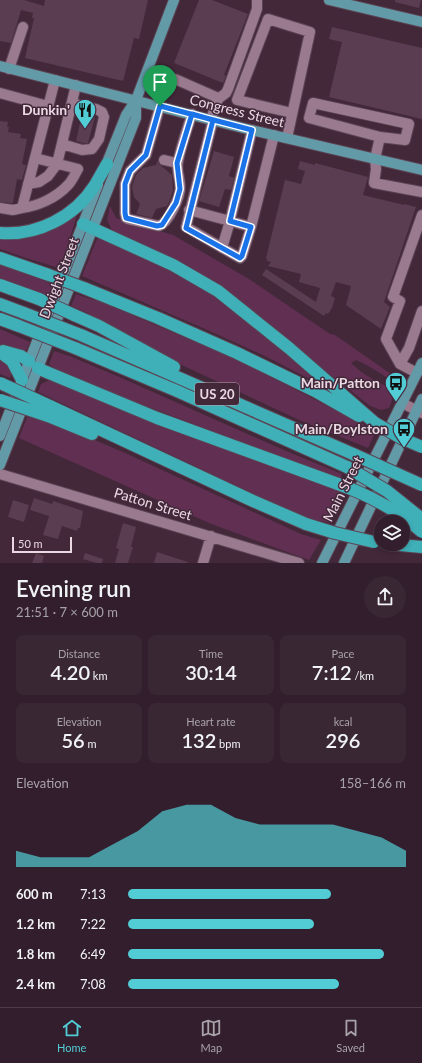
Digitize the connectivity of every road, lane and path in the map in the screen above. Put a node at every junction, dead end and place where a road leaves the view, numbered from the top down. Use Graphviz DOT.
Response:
graph roads {
  1 [pos="174,0"];
  2 [pos="257,0"];
  3 [pos="330,0"];
  4 [pos="422,22"];
  5 [pos="23,27"];
  6 [pos="5,67"];
  7 [pos="175,79"];
  8 [pos="55,80"];
  9 [pos="76,85"];
  10 [pos="0,92"];
  11 [pos="218,99"];
  12 [pos="136,100"];
  13 [pos="72,103"];
  14 [pos="48,106"];
  15 [pos="160,106"];
  16 [pos="292,113"];
  17 [pos="192,114"];
  18 [pos="212,120"];
  19 [pos="252,130"];
  20 [pos="274,135"];
  21 [pos="380,136"];
  22 [pos="287,138"];
  23 [pos="62,144"];
  24 [pos="146,155"];
  25 [pos="35,158"];
  26 [pos="375,159"];
  27 [pos="177,163"];
  28 [pos="56,164"];
  29 [pos="107,164"];
  30 [pos="422,170"];
  31 [pos="28,184"];
  32 [pos="422,192"];
  33 [pos="0,208"];
  34 [pos="22,208"];
  35 [pos="189,210"];
  36 [pos="422,215"];
  37 [pos="230,221"];
  38 [pos="88,227"];
  39 [pos="251,227"];
  40 [pos="0,233"];
  41 [pos="418,238"];
  42 [pos="222,248"];
  43 [pos="0,258"];
  44 [pos="0,285"];
  45 [pos="0,304"];
  46 [pos="422,311"];
  47 [pos="0,319"];
  48 [pos="0,351"];
  49 [pos="422,363"];
  50 [pos="34,364"];
  51 [pos="400,364"];
  52 [pos="417,373"];
  53 [pos="22,380"];
  54 [pos="0,383"];
  55 [pos="209,390"];
  56 [pos="422,399"];
  57 [pos="0,400"];
  58 [pos="402,403"];
  59 [pos="419,411"];
  60 [pos="50,412"];
  61 [pos="375,423"];
  62 [pos="0,436"];
  63 [pos="422,447"];
  64 [pos="0,465"];
  65 [pos="0,474"];
  66 [pos="422,485"];
  67 [pos="422,519"];
  68 [pos="422,532"];
  69 [pos="211,536"];
  70 [pos="374,541"];
  71 [pos="410,546"];
  72 [pos="422,547"];
  73 [pos="203,563"];
  74 [pos="298,563"];
  75 [pos="322,563"];
  76 [pos="344,563"];
  1 -- 12 [label="main road, Dwight Street"];
  2 -- 11 [label="street"];
  3 -- 4 [label="main road"];
  5 -- 6 [label="street"];
  6 -- 8 [label="main road, Congress Street"];
  7 -- 11 [label="street"];
  8 -- 9 [label="main road, Congress Street"];
  8 -- 14 [label="street"];
  9 -- 12 [label="main road, Congress Street"];
  9 -- 13 [label="street"];
  10 -- 14 [label="street"];
  11 -- 18 [label="street"];
  12 -- 15 [label="main road, Congress Street"];
  12 -- 29 [label="main road, Dwight Street"];
  12 -- 38 [label="main road, Dwight Street"];
  13 -- 23 [label="street"];
  13 -- 23 [label="street"];
  14 -- 25 [label="street"];
  15 -- 17 [label="main road, Congress Street"];
  15 -- 24 [label="street"];
  16 -- 16 [label="street"];
  16 -- 22 [label="street"];
  17 -- 18 [label="main road, Congress Street"];
  17 -- 27 [label="street"];
  18 -- 19 [label="main road, Congress Street"];
  18 -- 35 [label="street"];
  19 -- 20 [label="main road, Congress Street"];
  19 -- 37 [label="street"];
  20 -- 22 [label="main road, Congress Street"];
  20 -- 39 [label="street"];
  21 -- 21 [label="street"];
  21 -- 26 [label="street"];
  22 -- 26 [label="main road, Congress Street"];
  23 -- 28 [label="street"];
  24 -- 27 [label="street"];
  24 -- 27 [label="street"];
  25 -- 28 [label="street"];
  25 -- 31 [label="street"];
  26 -- 30 [label="main road, Congress Street"];
  26 -- 32 [label="street"];
  28 -- 31 [label="street"];
  28 -- 34 [label="street"];
  29 -- 38 [label="main road, Dwight Street"];
  29 -- 40 [label="highway"];
  31 -- 34 [label="street"];
  33 -- 34 [label="street"];
  35 -- 37 [label="street"];
  35 -- 42 [label="street"];
  36 -- 41 [label="street"];
  37 -- 39 [label="street"];
  37 -- 42 [label="street"];
  38 -- 50 [label="main road, Dwight Street"];
  38 -- 61 [label="highway"];
  39 -- 42 [label="street"];
  41 -- 51 [label="street"];
  43 -- 61 [label="highway, bridge"];
  44 -- 55 [label="highway, bridge"];
  45 -- 55 [label="highway, US 20, bridge"];
  46 -- 51 [label="street"];
  47 -- 67 [label="highway, US 20, bridge"];
  48 -- 50 [label="highway"];
  48 -- 53 [label="highway"];
  49 -- 52 [label="main road, Main Street"];
  50 -- 53 [label="main road, Dwight Street"];
  50 -- 64 [label="main road, Dwight Street"];
  50 -- 68 [label="highway, bridge"];
  51 -- 52 [label="street"];
  52 -- 58 [label="main road, Main Street"];
  53 -- 62 [label="main road, Dwight Street"];
  54 -- 60 [label="highway, bridge"];
  55 -- 66 [label="highway, US 20, bridge"];
  56 -- 59 [label="main road"];
  57 -- 60 [label="highway, bridge"];
  58 -- 59 [label="street"];
  58 -- 75 [label="main road, Main Street"];
  59 -- 76 [label="main road"];
  60 -- 70 [label="highway, bridge"];
  61 -- 63 [label="highway, bridge"];
  65 -- 69 [label="street, Patton Street"];
  69 -- 73 [label="street"];
  69 -- 74 [label="street, Patton Street"];
  71 -- 72 [label="highway"];
}
